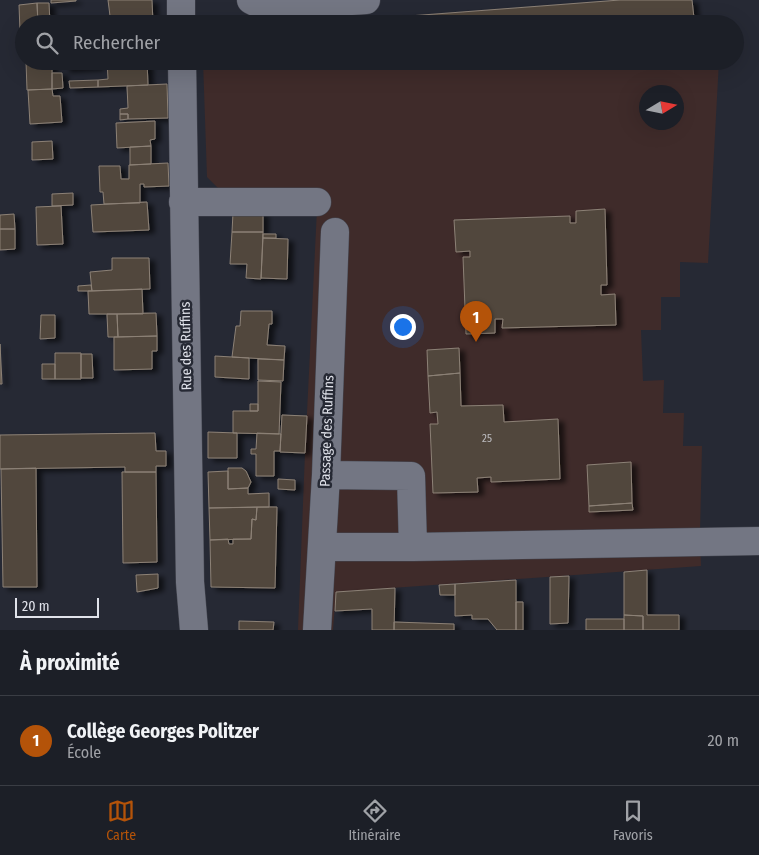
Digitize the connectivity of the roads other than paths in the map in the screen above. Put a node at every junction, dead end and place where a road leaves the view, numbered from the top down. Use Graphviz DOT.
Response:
graph roads {
  1 [pos="181,0"];
  2 [pos="251,0"];
  3 [pos="366,0"];
  4 [pos="181,15"];
  5 [pos="182,70"];
  6 [pos="183,202"];
  7 [pos="317,202"];
  8 [pos="335,232"];
  9 [pos="326,475"];
  10 [pos="759,541"];
  11 [pos="322,547"];
  12 [pos="414,547"];
  13 [pos="194,630"];
  14 [pos="317,630"];
  1 -- 4 [label="street"];
  2 -- 3 [label="street"];
  5 -- 6 [label="street, Rue des Ruffins"];
  6 -- 7 [label="street"];
  6 -- 13 [label="street, Rue des Ruffins"];
  8 -- 9 [label="street, Passage des Ruffins"];
  9 -- 11 [label="street, Passage des Ruffins"];
  9 -- 12 [label="street"];
  10 -- 12 [label="street"];
  11 -- 12 [label="street"];
  11 -- 14 [label="street, Passage des Ruffins"];
}
